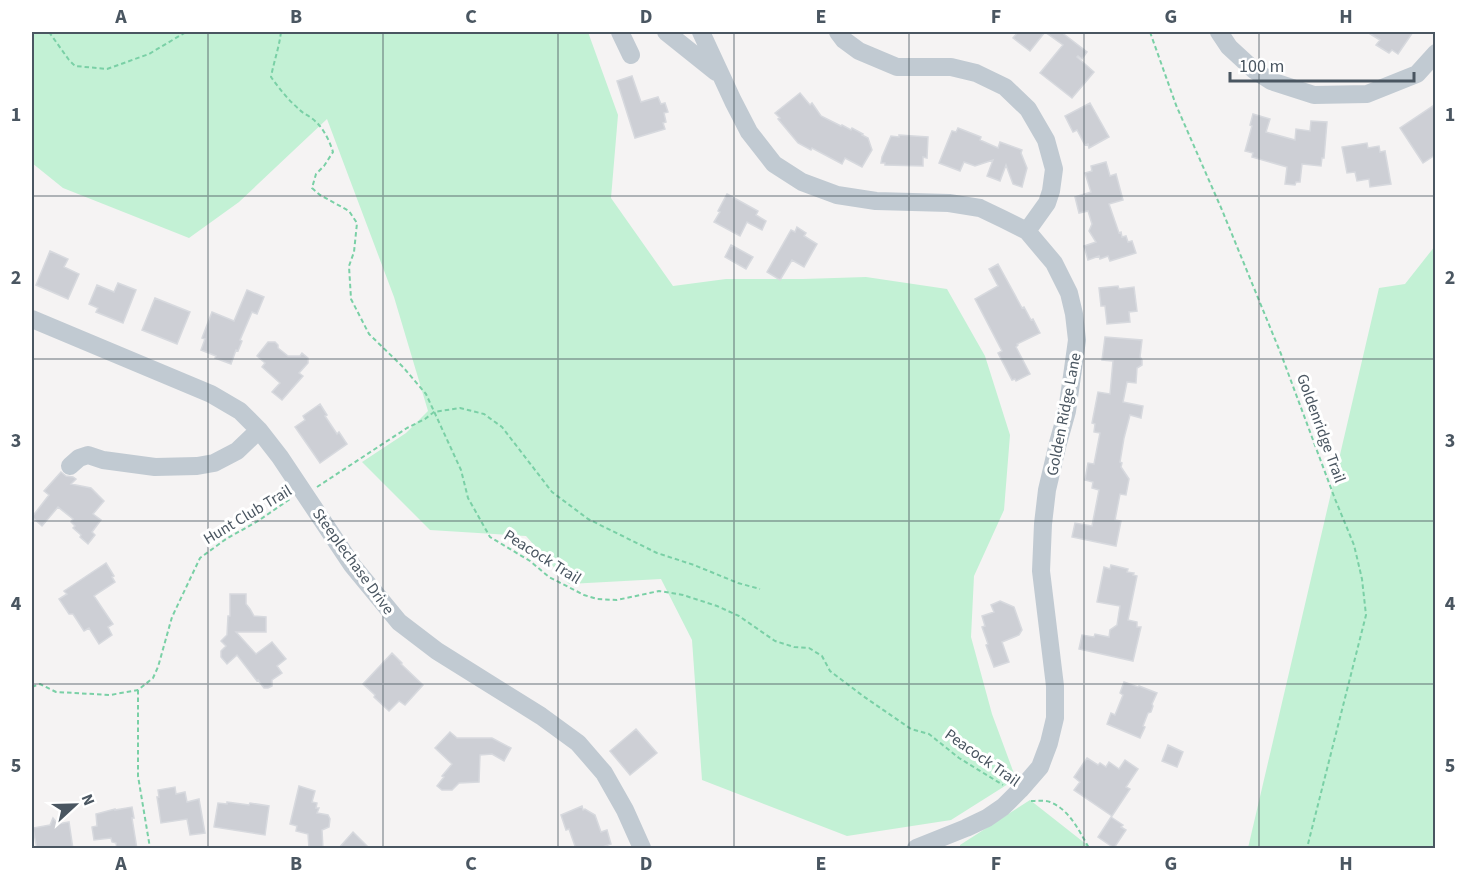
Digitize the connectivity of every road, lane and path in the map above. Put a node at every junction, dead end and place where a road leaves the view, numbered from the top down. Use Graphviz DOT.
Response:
graph roads {
  1 [pos="49,32"];
  2 [pos="186,32"];
  3 [pos="281,32"];
  4 [pos="620,32"];
  5 [pos="666,32"];
  6 [pos="701,32"];
  7 [pos="838,32"];
  8 [pos="1150,32"];
  9 [pos="1219,32"];
  10 [pos="1436,53"];
  11 [pos="631,55"];
  12 [pos="720,75"];
  13 [pos="1027,231"];
  14 [pos="32,319"];
  15 [pos="434,412"];
  16 [pos="259,430"];
  17 [pos="70,466"];
  18 [pos="304,494"];
  19 [pos="760,589"];
  20 [pos="32,687"];
  21 [pos="138,690"];
  22 [pos="1016,795"];
  23 [pos="150,849"];
  24 [pos="642,849"];
  25 [pos="916,849"];
  26 [pos="1089,849"];
  27 [pos="1307,849"];
  1 -- 2 [label="path"];
  3 -- 15 [label="path, Peacock Trail"];
  4 -- 11 [label="street"];
  5 -- 12 [label="street"];
  6 -- 12 [label="street, Golden Ridge Lane"];
  7 -- 13 [label="street"];
  8 -- 27 [label="path, Goldenridge Trail"];
  9 -- 10 [label="street"];
  12 -- 13 [label="street, Golden Ridge Lane"];
  13 -- 22 [label="street, Golden Ridge Lane"];
  14 -- 16 [label="street, Steeplechase Drive"];
  15 -- 18 [label="path, Hunt Club Trail"];
  15 -- 19 [label="path"];
  15 -- 22 [label="path, Peacock Trail"];
  16 -- 17 [label="street"];
  16 -- 18 [label="street, Steeplechase Drive"];
  18 -- 21 [label="path, Hunt Club Trail"];
  18 -- 24 [label="street, Steeplechase Drive"];
  20 -- 21 [label="path"];
  21 -- 23 [label="path"];
  22 -- 25 [label="street, Golden Ridge Lane"];
  22 -- 26 [label="path, Peacock Trail"];
}
